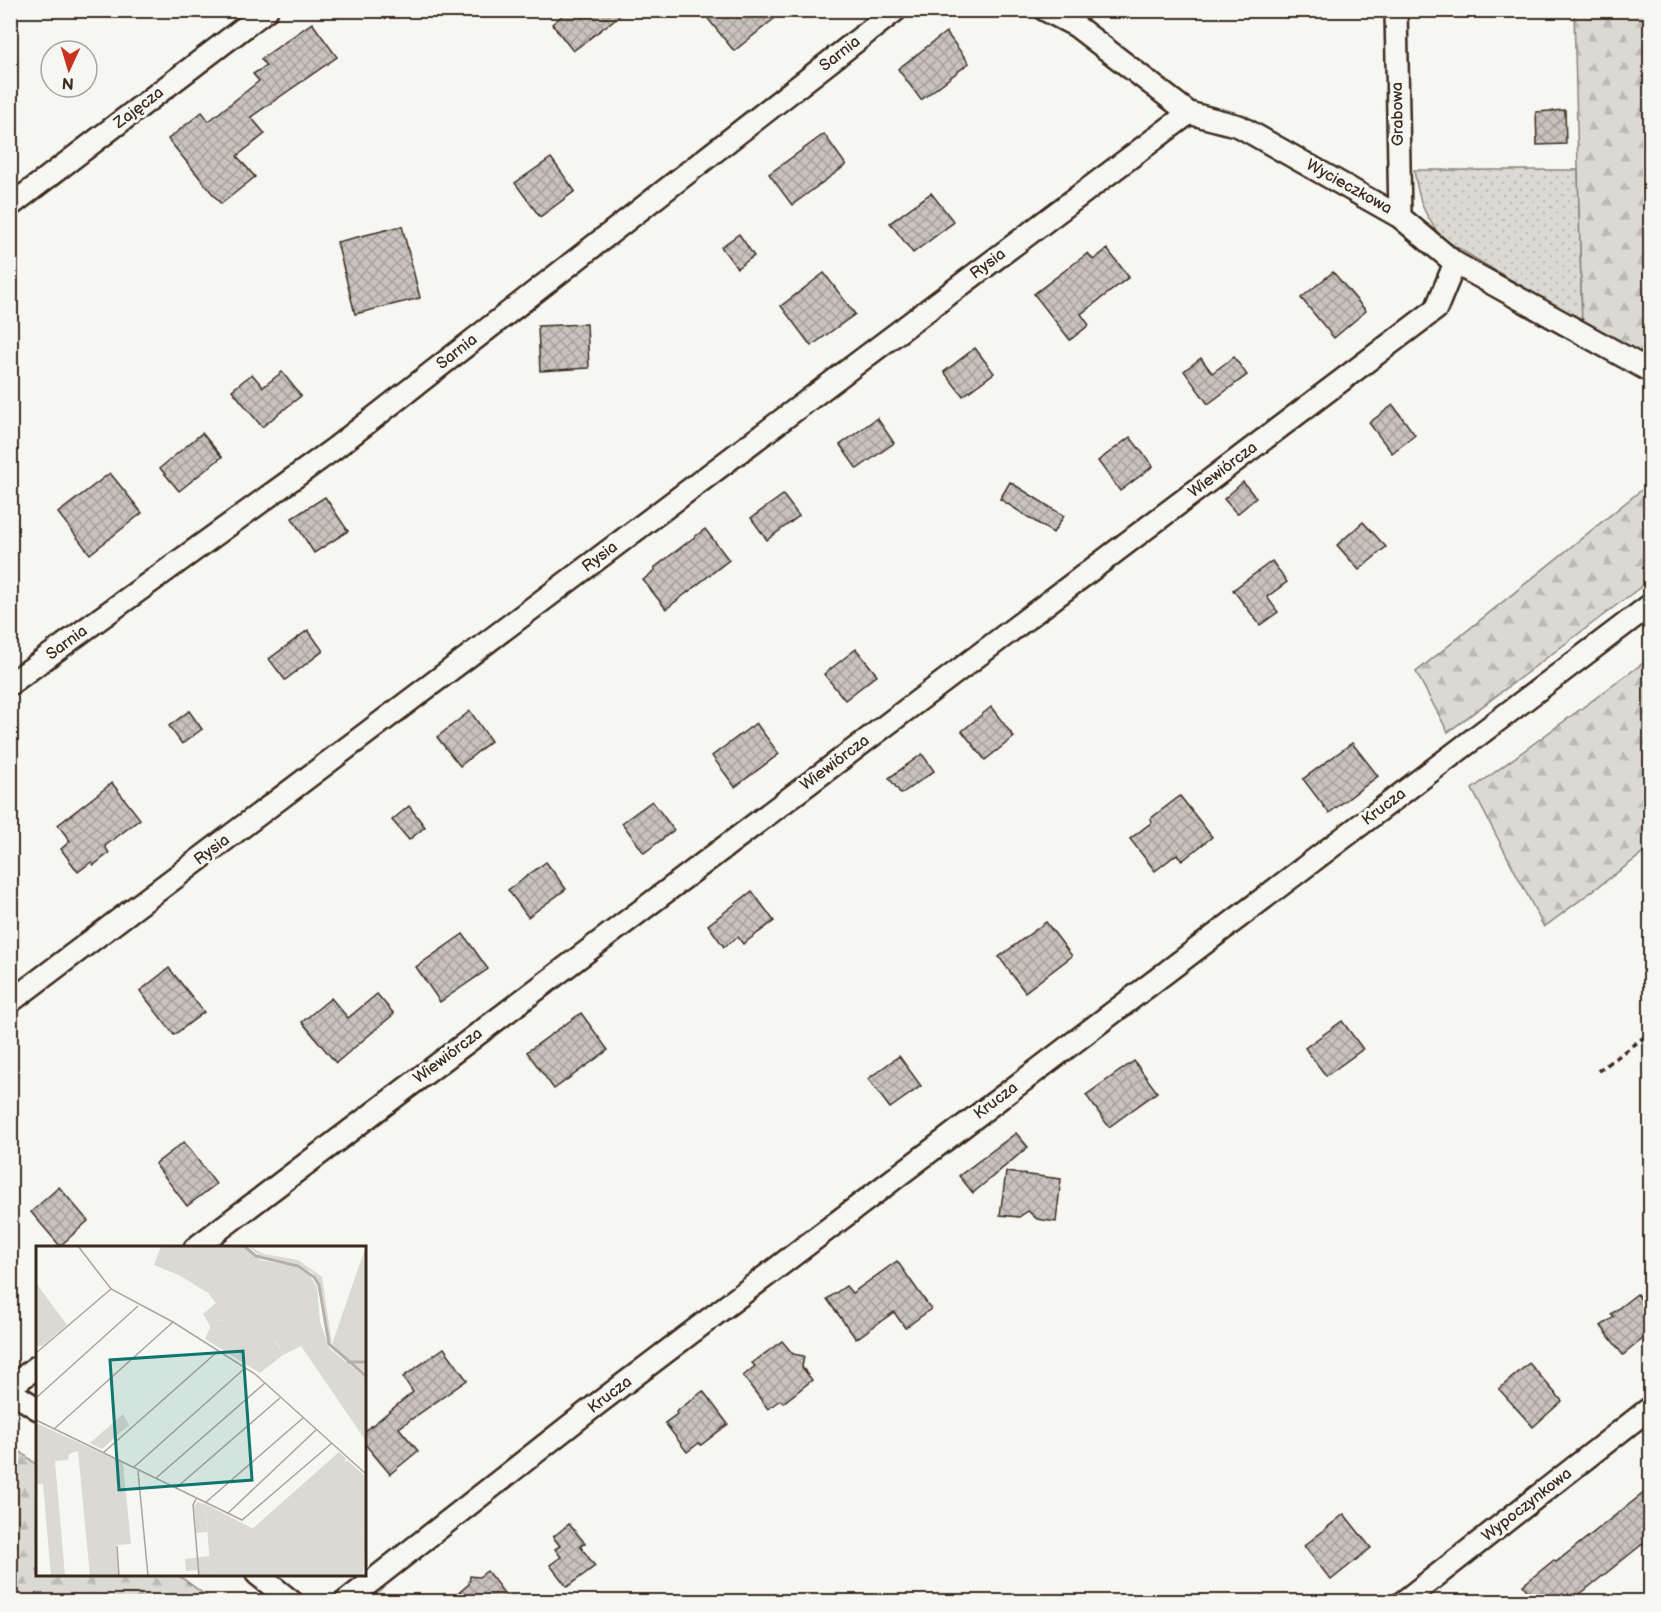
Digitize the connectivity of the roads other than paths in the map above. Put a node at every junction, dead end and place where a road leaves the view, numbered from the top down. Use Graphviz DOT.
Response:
graph roads {
  1 [pos="267,10"];
  2 [pos="896,10"];
  3 [pos="1045,10"];
  4 [pos="1396,10"];
  5 [pos="1190,112"];
  6 [pos="10,206"];
  7 [pos="1400,216"];
  8 [pos="1455,263"];
  9 [pos="1650,371"];
  10 [pos="1650,604"];
  11 [pos="10,684"];
  12 [pos="10,1002"];
  13 [pos="198,1246"];
  14 [pos="36,1368"];
  15 [pos="10,1389"];
  16 [pos="36,1407"];
  17 [pos="1650,1408"];
  18 [pos="258,1576"];
  19 [pos="292,1602"];
  20 [pos="345,1602"];
  21 [pos="1403,1602"];
  1 -- 6 [label="street, Zajęcza"];
  2 -- 11 [label="street, Sarnia"];
  3 -- 5 [label="street, Wycieczkowa"];
  4 -- 7 [label="street, Grabowa"];
  5 -- 7 [label="street, Wycieczkowa"];
  5 -- 12 [label="street, Rysia"];
  7 -- 8 [label="street, Wycieczkowa"];
  8 -- 9 [label="street, Wycieczkowa"];
  8 -- 13 [label="street, Wiewiórcza"];
  10 -- 20 [label="street, Krucza"];
  14 -- 15 [label="street"];
  15 -- 16 [label="street"];
  17 -- 21 [label="street, Wypoczynkowa"];
  18 -- 19 [label="street"];
}
